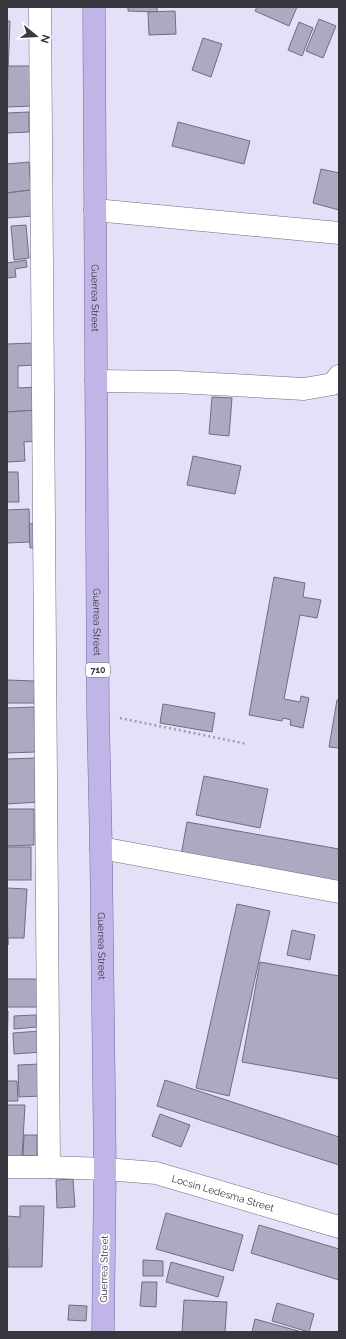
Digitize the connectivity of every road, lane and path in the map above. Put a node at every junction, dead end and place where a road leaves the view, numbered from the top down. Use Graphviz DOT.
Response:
graph roads {
  1 [pos="40,7"];
  2 [pos="94,7"];
  3 [pos="95,210"];
  4 [pos="339,233"];
  5 [pos="339,376"];
  6 [pos="96,381"];
  7 [pos="98,713"];
  8 [pos="247,744"];
  9 [pos="101,848"];
  10 [pos="339,892"];
  11 [pos="7,1167"];
  12 [pos="49,1167"];
  13 [pos="105,1169"];
  14 [pos="339,1227"];
  15 [pos="103,1332"];
  1 -- 12 [label="street"];
  2 -- 3 [label="main road, Guerrea Street / 710"];
  3 -- 4 [label="street"];
  3 -- 6 [label="main road, Guerrea Street / 710"];
  5 -- 6 [label="street"];
  6 -- 7 [label="main road, Guerrea Street / 710"];
  7 -- 8 [label="path"];
  7 -- 9 [label="main road, Guerrea Street / 710"];
  9 -- 10 [label="street"];
  9 -- 13 [label="main road, Guerrea Street / 710"];
  11 -- 12 [label="street, Locsin Ledesma Street"];
  12 -- 13 [label="street, Locsin Ledesma Street"];
  13 -- 14 [label="street, Locsin Ledesma Street"];
  13 -- 15 [label="main road, Guerrea Street / 710"];
}
